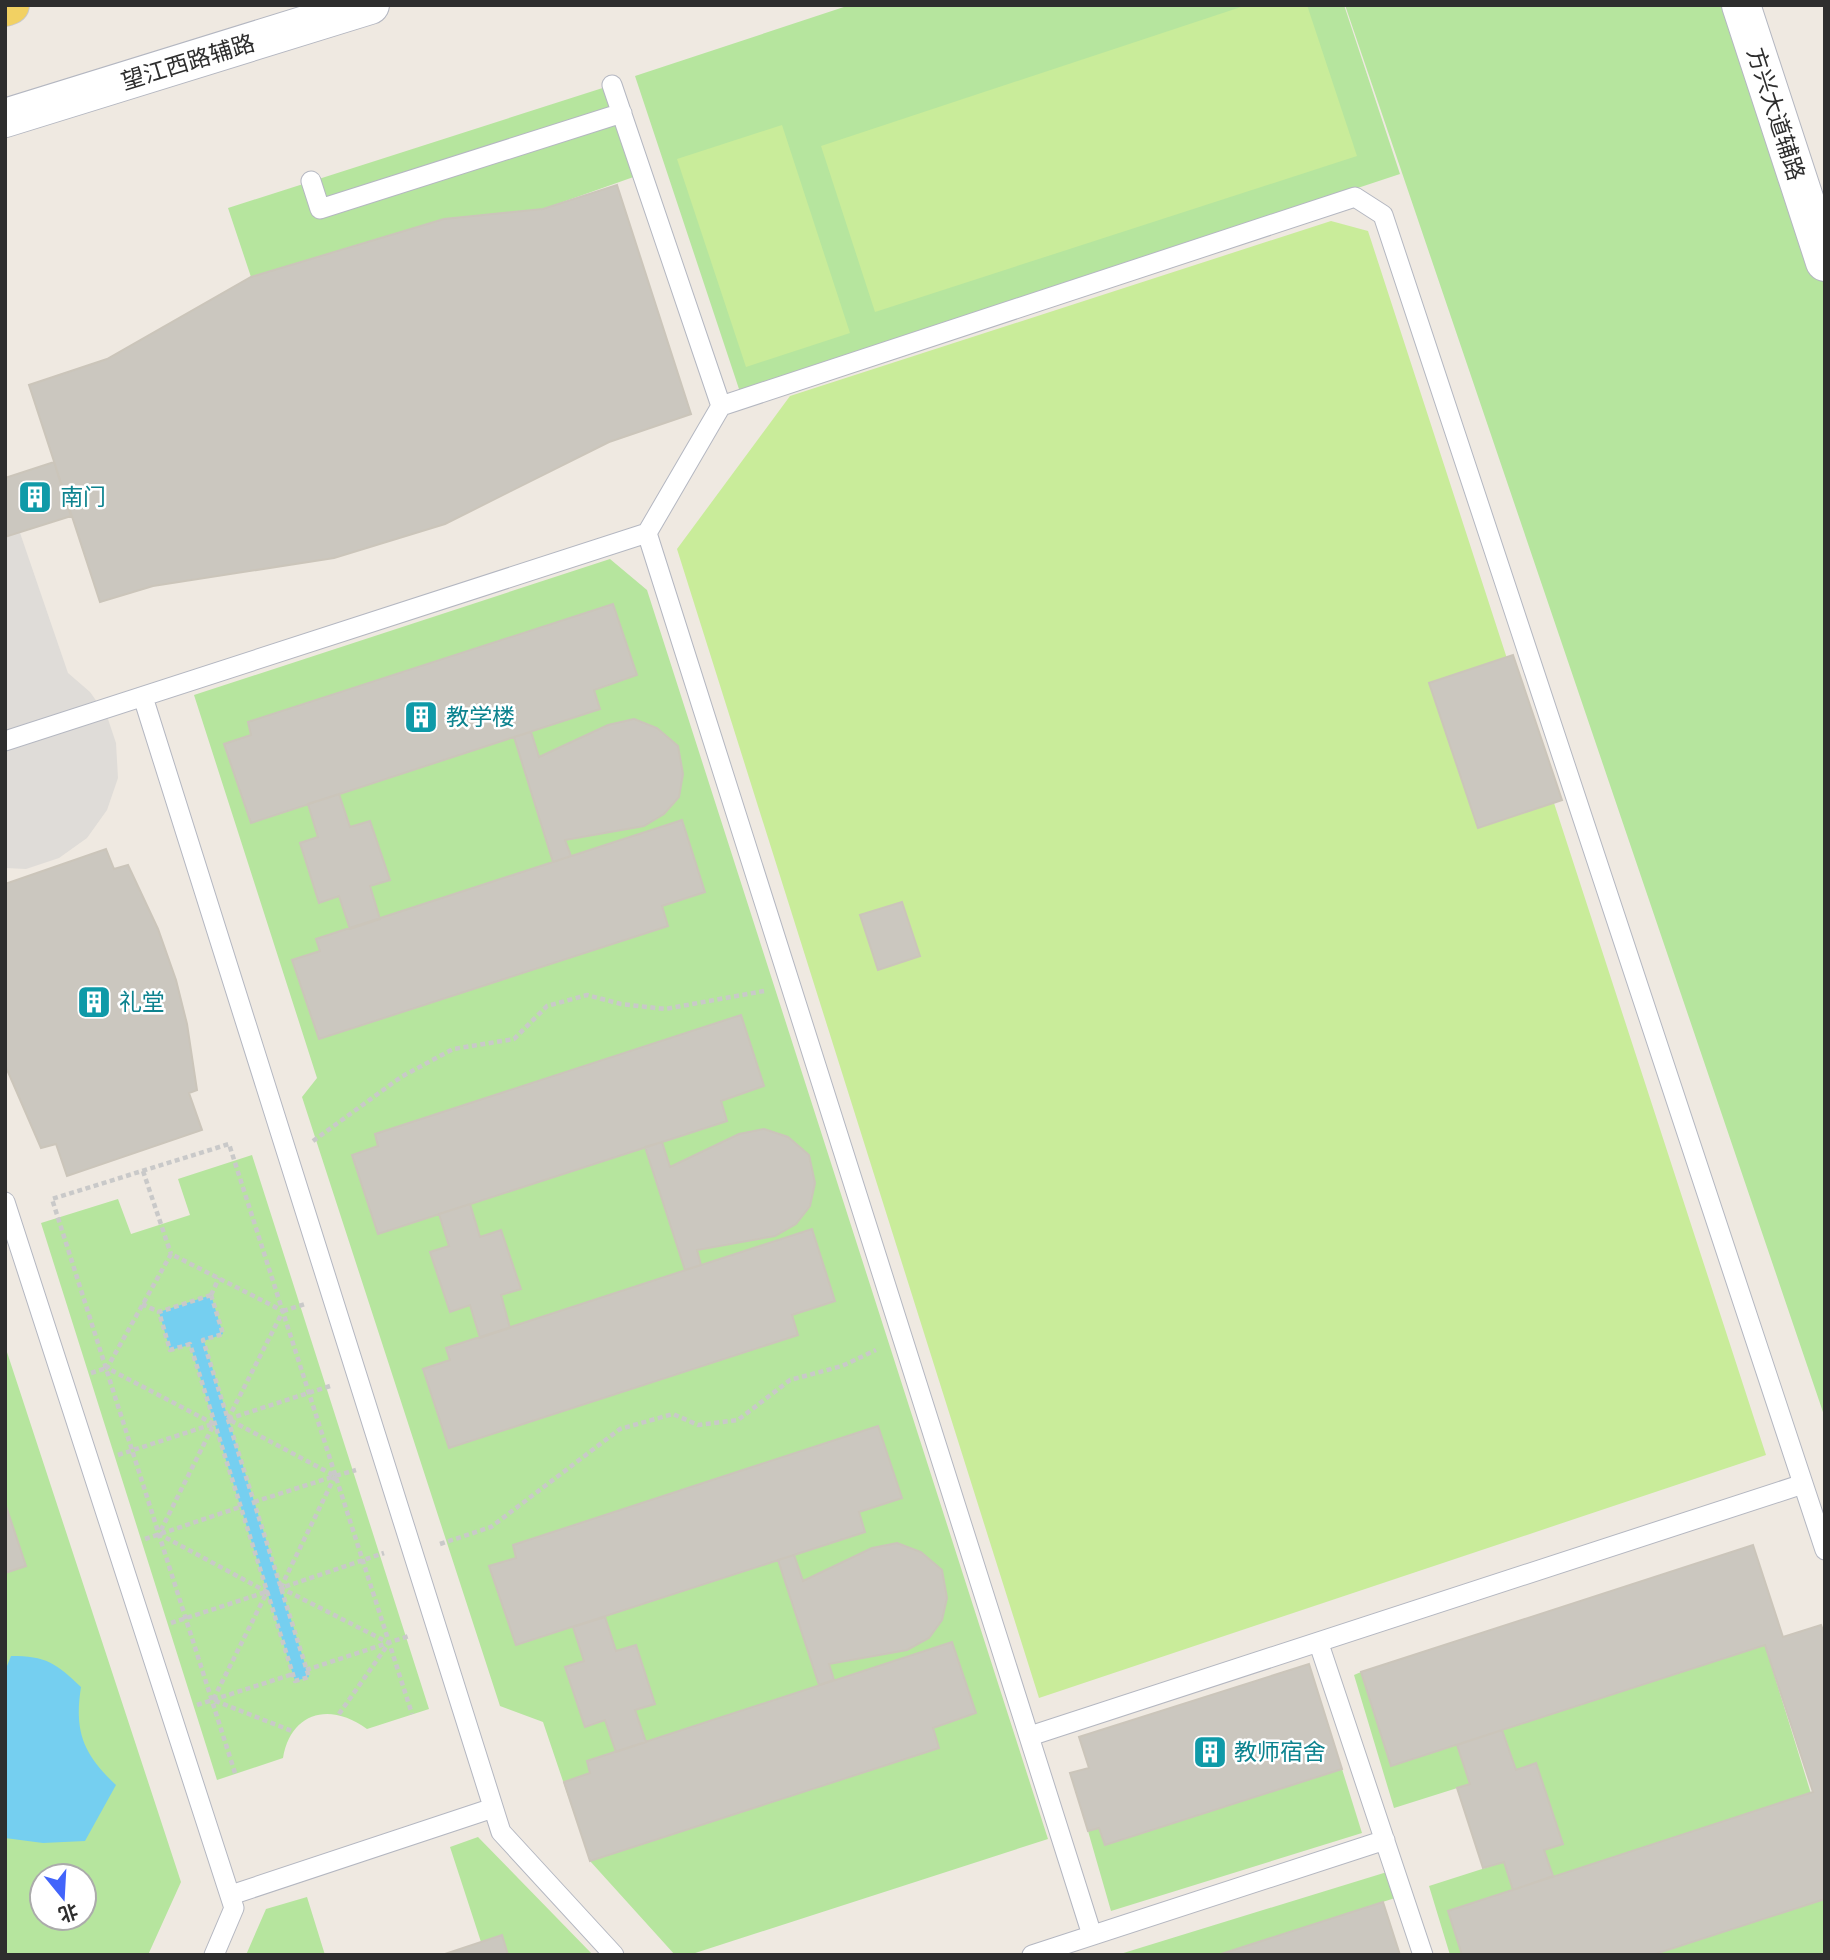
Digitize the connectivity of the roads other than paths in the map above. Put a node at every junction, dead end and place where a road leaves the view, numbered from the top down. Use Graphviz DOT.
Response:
graph roads {
  1 [pos="370,5"];
  2 [pos="1741,5"];
  3 [pos="612,85"];
  4 [pos="622,113"];
  5 [pos="5,118"];
  6 [pos="311,181"];
  7 [pos="1825,262"];
  8 [pos="721,406"];
  9 [pos="647,533"];
  10 [pos="143,696"];
  11 [pos="5,741"];
  12 [pos="5,1202"];
  13 [pos="1803,1484"];
  14 [pos="1825,1550"];
  15 [pos="1319,1644"];
  16 [pos="1030,1736"];
  17 [pos="493,1808"];
  18 [pos="1385,1840"];
  19 [pos="231,1895"];
  20 [pos="1092,1935"];
  21 [pos="1034,1954"];
  22 [pos="214,1955"];
  23 [pos="614,1955"];
  24 [pos="1423,1955"];
  1 -- 5 [label="street, 望江西路辅路"];
  2 -- 7 [label="street, 方兴大道辅路"];
  3 -- 4 [label="lane"];
  4 -- 6 [label="lane"];
  4 -- 8 [label="lane"];
  8 -- 9 [label="lane"];
  8 -- 13 [label="lane"];
  9 -- 10 [label="lane"];
  9 -- 16 [label="lane"];
  10 -- 11 [label="lane"];
  10 -- 17 [label="lane"];
  12 -- 19 [label="lane"];
  13 -- 14 [label="lane"];
  13 -- 15 [label="lane"];
  15 -- 16 [label="lane"];
  15 -- 18 [label="lane"];
  16 -- 20 [label="lane"];
  17 -- 19 [label="lane"];
  17 -- 23 [label="lane"];
  18 -- 20 [label="lane"];
  18 -- 24 [label="lane"];
  19 -- 22 [label="lane"];
  20 -- 21 [label="lane"];
}
